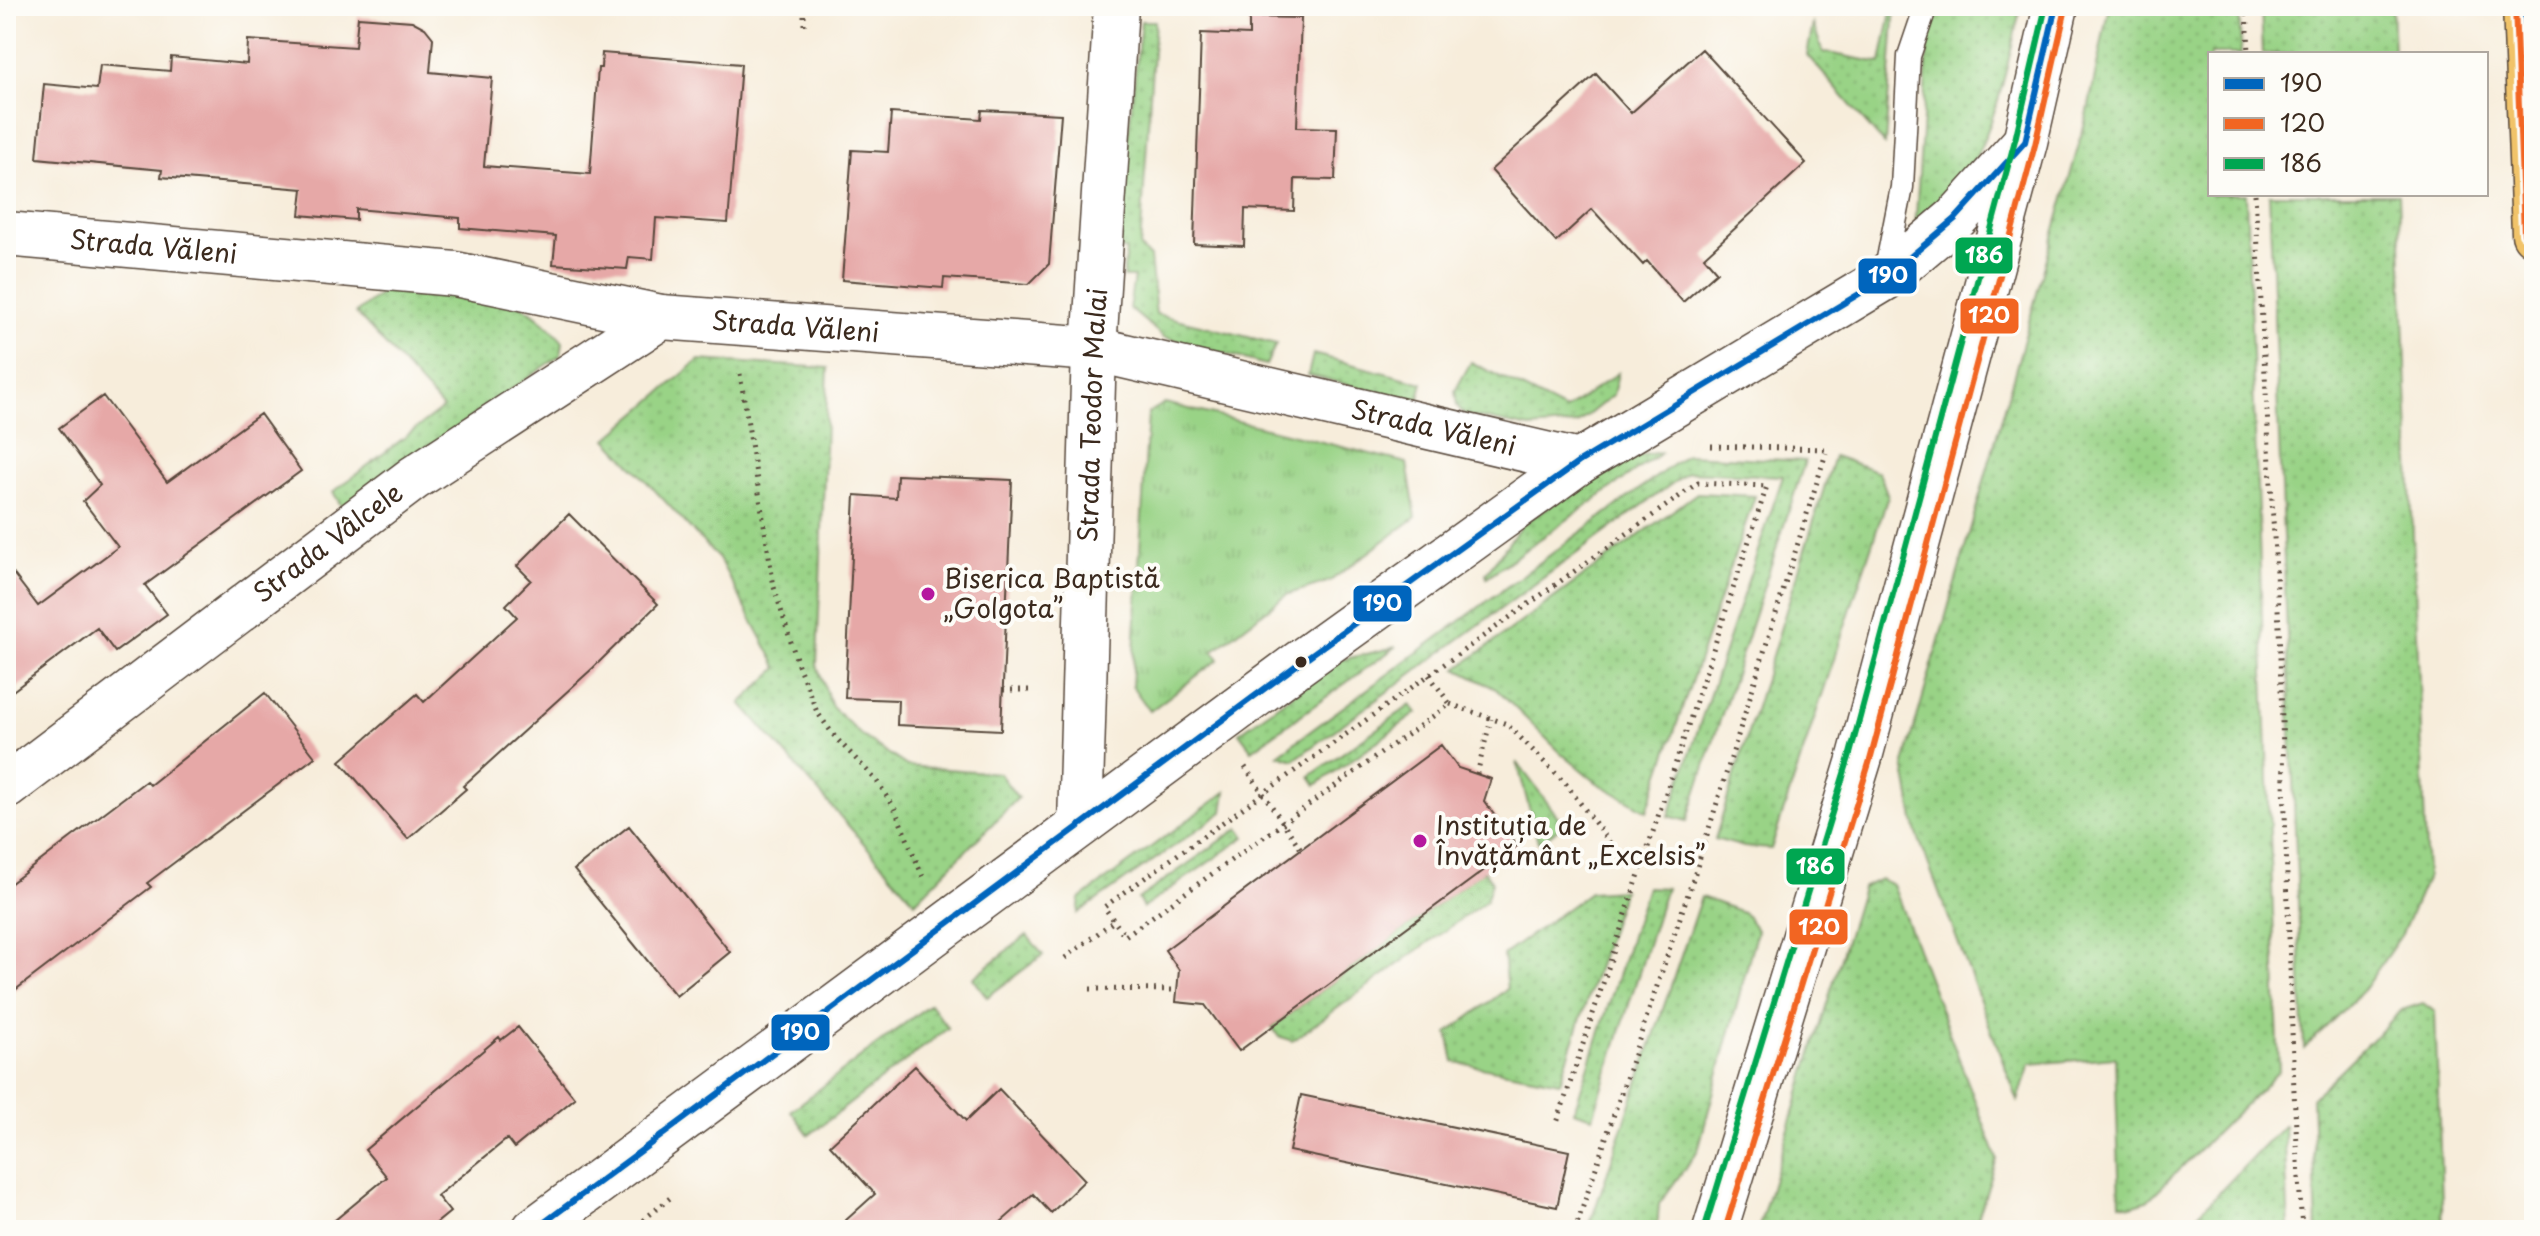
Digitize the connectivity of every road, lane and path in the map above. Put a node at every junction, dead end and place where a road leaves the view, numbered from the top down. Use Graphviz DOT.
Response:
graph roads {
  1 [pos="804,6"];
  2 [pos="1116,6"];
  3 [pos="1926,6"];
  4 [pos="2056,6"];
  5 [pos="2247,6"];
  6 [pos="2525,6"];
  7 [pos="804,25"];
  8 [pos="2249,52"];
  9 [pos="2025,142"];
  10 [pos="2255,196"];
  11 [pos="6,234"];
  12 [pos="2534,234"];
  13 [pos="1884,279"];
  14 [pos="661,317"];
  15 [pos="733,324"];
  16 [pos="1094,349"];
  17 [pos="1700,445"];
  18 [pos="1579,462"];
  19 [pos="1429,675"];
  20 [pos="1450,704"];
  21 [pos="1491,719"];
  22 [pos="1216,725"];
  23 [pos="1258,759"];
  24 [pos="1246,768"];
  25 [pos="1477,774"];
  26 [pos="1233,777"];
  27 [pos="6,787"];
  28 [pos="1263,794"];
  29 [pos="1284,823"];
  30 [pos="1080,825"];
  31 [pos="1610,843"];
  32 [pos="1301,849"];
  33 [pos="1114,921"];
  34 [pos="946,925"];
  35 [pos="1065,958"];
  36 [pos="1090,989"];
  37 [pos="1177,990"];
  38 [pos="1556,1126"];
  39 [pos="678,1191"];
  40 [pos="534,1230"];
  41 [pos="631,1230"];
  42 [pos="1575,1230"];
  43 [pos="1715,1230"];
  44 [pos="2302,1230"];
  1 -- 7 [label="path"];
  2 -- 16 [label="street, Strada Teodor Malai"];
  3 -- 13 [label="lane"];
  4 -- 9 [label="street"];
  5 -- 8 [label="path"];
  6 -- 12 [label="highway"];
  9 -- 13 [label="street"];
  9 -- 43 [label="street"];
  10 -- 44 [label="path"];
  11 -- 14 [label="street, Strada Văleni"];
  13 -- 18 [label="street"];
  14 -- 15 [label="street, Strada Văleni"];
  14 -- 27 [label="street, Strada Vâlcele"];
  15 -- 16 [label="street, Strada Văleni"];
  15 -- 34 [label="path"];
  16 -- 18 [label="street, Strada Văleni"];
  16 -- 30 [label="street, Strada Teodor Malai"];
  17 -- 42 [label="path"];
  18 -- 22 [label="street"];
  19 -- 20 [label="path"];
  19 -- 28 [label="path"];
  19 -- 38 [label="path"];
  20 -- 21 [label="path"];
  20 -- 29 [label="path"];
  21 -- 25 [label="path"];
  21 -- 31 [label="path"];
  22 -- 24 [label="path"];
  22 -- 30 [label="street"];
  23 -- 24 [label="path"];
  24 -- 26 [label="path"];
  24 -- 28 [label="path"];
  28 -- 29 [label="path"];
  28 -- 33 [label="path"];
  29 -- 32 [label="path"];
  29 -- 33 [label="path"];
  30 -- 34 [label="street"];
  33 -- 35 [label="path"];
  34 -- 40 [label="street"];
  36 -- 37 [label="path"];
  39 -- 41 [label="path"];
}
